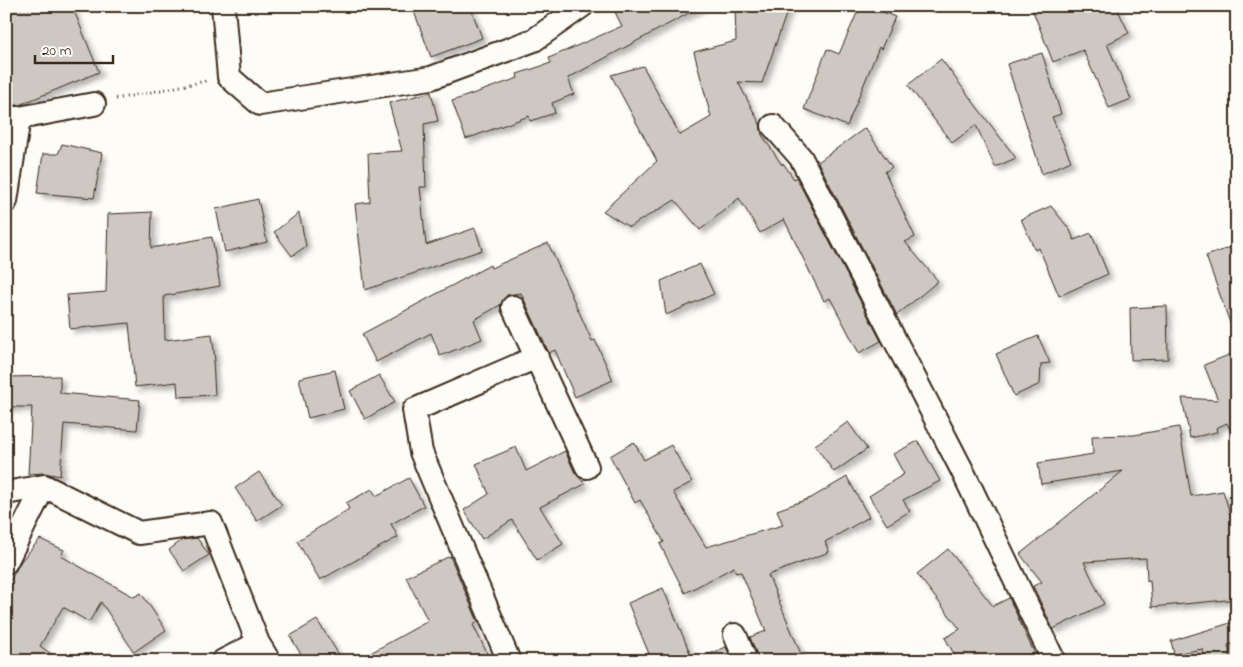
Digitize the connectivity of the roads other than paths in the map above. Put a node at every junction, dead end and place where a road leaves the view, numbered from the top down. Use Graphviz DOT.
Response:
graph roads {
  1 [pos="223,6"];
  2 [pos="582,6"];
  3 [pos="94,104"];
  4 [pos="13,118"];
  5 [pos="773,126"];
  6 [pos="6,201"];
  7 [pos="513,307"];
  8 [pos="537,357"];
  9 [pos="587,467"];
  10 [pos="44,486"];
  11 [pos="6,493"];
  12 [pos="6,562"];
  13 [pos="735,635"];
  14 [pos="264,652"];
  15 [pos="223,661"];
  16 [pos="509,661"];
  17 [pos="746,661"];
  18 [pos="1054,661"];
  1 -- 2 [label="street"];
  3 -- 4 [label="street"];
  4 -- 6 [label="street"];
  5 -- 18 [label="street"];
  7 -- 8 [label="street"];
  8 -- 9 [label="street"];
  8 -- 16 [label="street"];
  10 -- 11 [label="street"];
  10 -- 12 [label="street"];
  10 -- 14 [label="street"];
  13 -- 17 [label="street"];
  14 -- 15 [label="street"];
}
